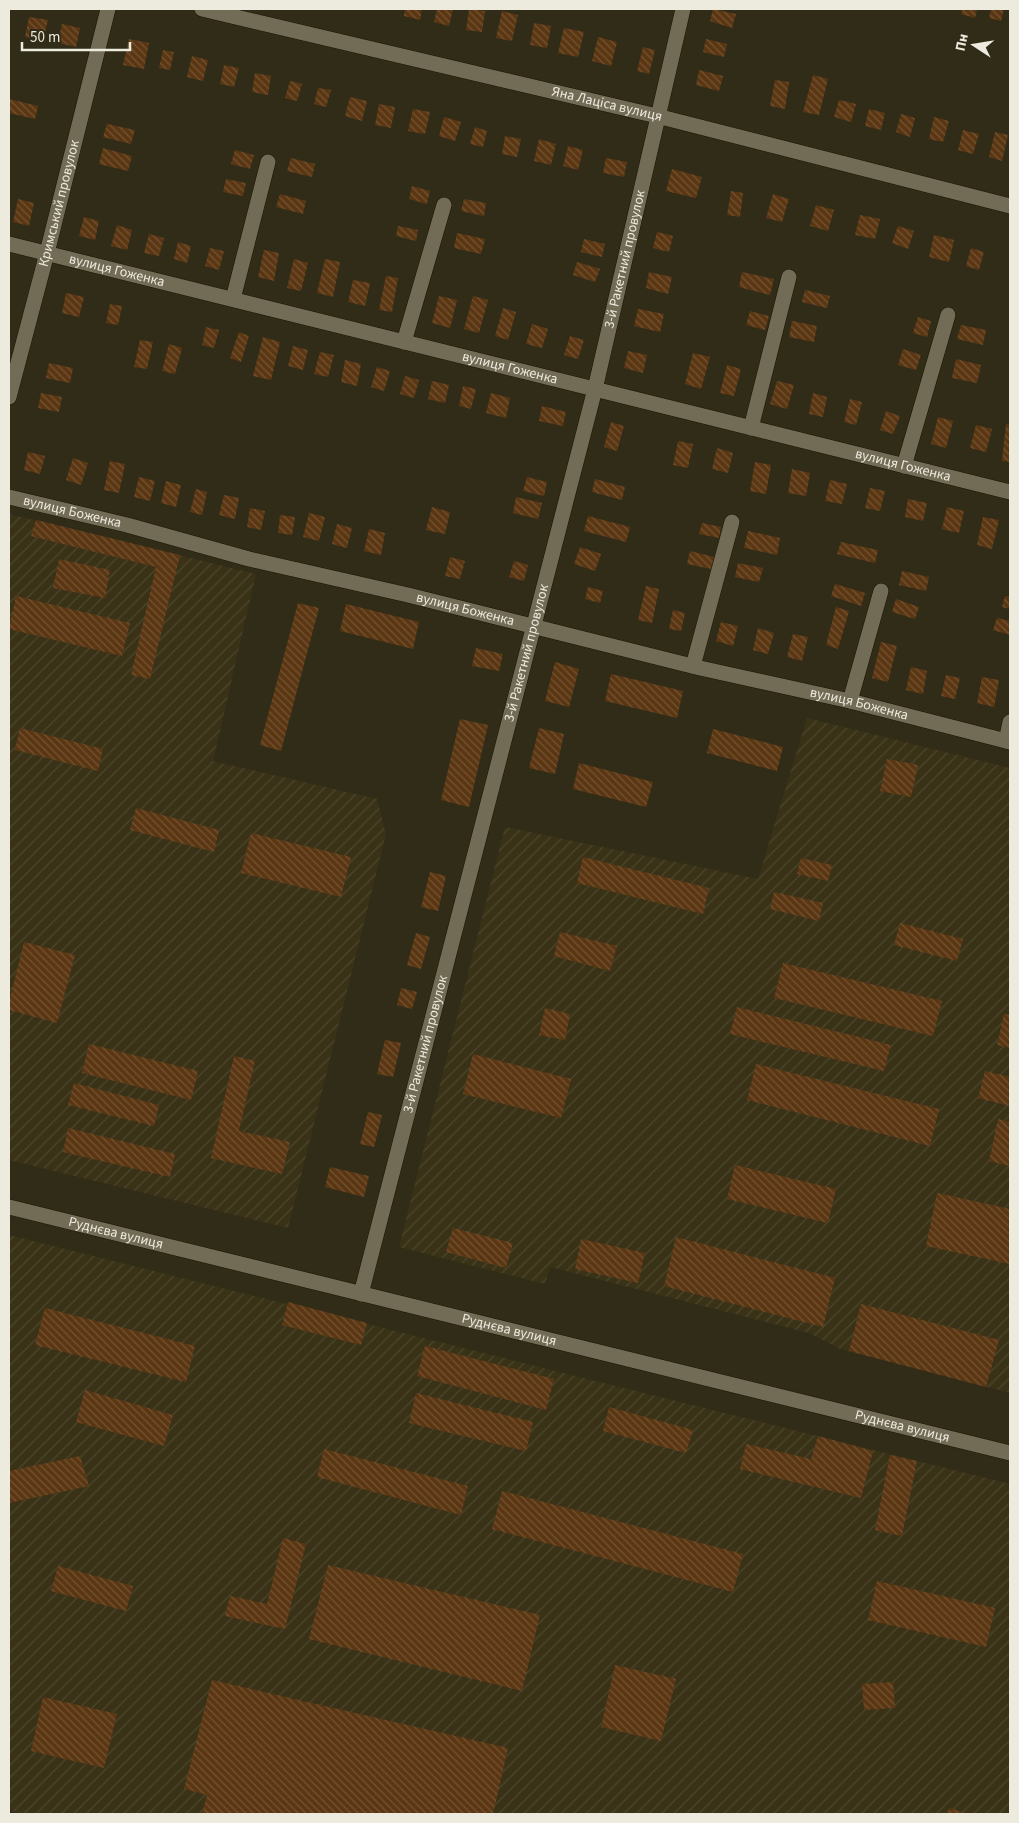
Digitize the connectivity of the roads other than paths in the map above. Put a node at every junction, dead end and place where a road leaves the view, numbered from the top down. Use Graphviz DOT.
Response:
graph roads {
  1 [pos="108,9"];
  2 [pos="202,9"];
  3 [pos="683,9"];
  4 [pos="657,116"];
  5 [pos="268,162"];
  6 [pos="444,205"];
  7 [pos="1010,206"];
  8 [pos="9,244"];
  9 [pos="47,253"];
  10 [pos="789,277"];
  11 [pos="233,299"];
  12 [pos="948,315"];
  13 [pos="404,342"];
  14 [pos="595,389"];
  15 [pos="9,396"];
  16 [pos="751,428"];
  17 [pos="904,466"];
  18 [pos="1010,492"];
  19 [pos="9,498"];
  20 [pos="732,522"];
  21 [pos="881,591"];
  22 [pos="532,626"];
  23 [pos="693,666"];
  24 [pos="850,701"];
  25 [pos="1010,722"];
  26 [pos="1008,741"];
  27 [pos="9,1207"];
  28 [pos="361,1294"];
  29 [pos="1010,1453"];
  1 -- 9 [label="street, Кримський провулок"];
  2 -- 4 [label="street, Яна Лаціса вулиця"];
  3 -- 4 [label="street, 3-й Ракетний провулок"];
  4 -- 7 [label="street, Яна Лаціса вулиця"];
  4 -- 14 [label="street, 3-й Ракетний провулок"];
  5 -- 11 [label="street"];
  6 -- 13 [label="street"];
  8 -- 9 [label="street, вулиця Гоженка"];
  9 -- 11 [label="street, вулиця Гоженка"];
  9 -- 15 [label="street, Кримський провулок"];
  10 -- 16 [label="street"];
  11 -- 13 [label="street, вулиця Гоженка"];
  12 -- 17 [label="street"];
  13 -- 14 [label="street, вулиця Гоженка"];
  14 -- 16 [label="street, вулиця Гоженка"];
  14 -- 22 [label="street, 3-й Ракетний провулок"];
  16 -- 17 [label="street, вулиця Гоженка"];
  17 -- 18 [label="street, вулиця Гоженка"];
  19 -- 22 [label="street, вулиця Боженка"];
  20 -- 23 [label="street"];
  21 -- 24 [label="street"];
  22 -- 23 [label="street, вулиця Боженка"];
  22 -- 28 [label="street, 3-й Ракетний провулок"];
  23 -- 24 [label="street, вулиця Боженка"];
  24 -- 26 [label="street, вулиця Боженка"];
  25 -- 26 [label="street"];
  27 -- 28 [label="street, Руднєва вулиця"];
  28 -- 29 [label="street, Руднєва вулиця"];
}
